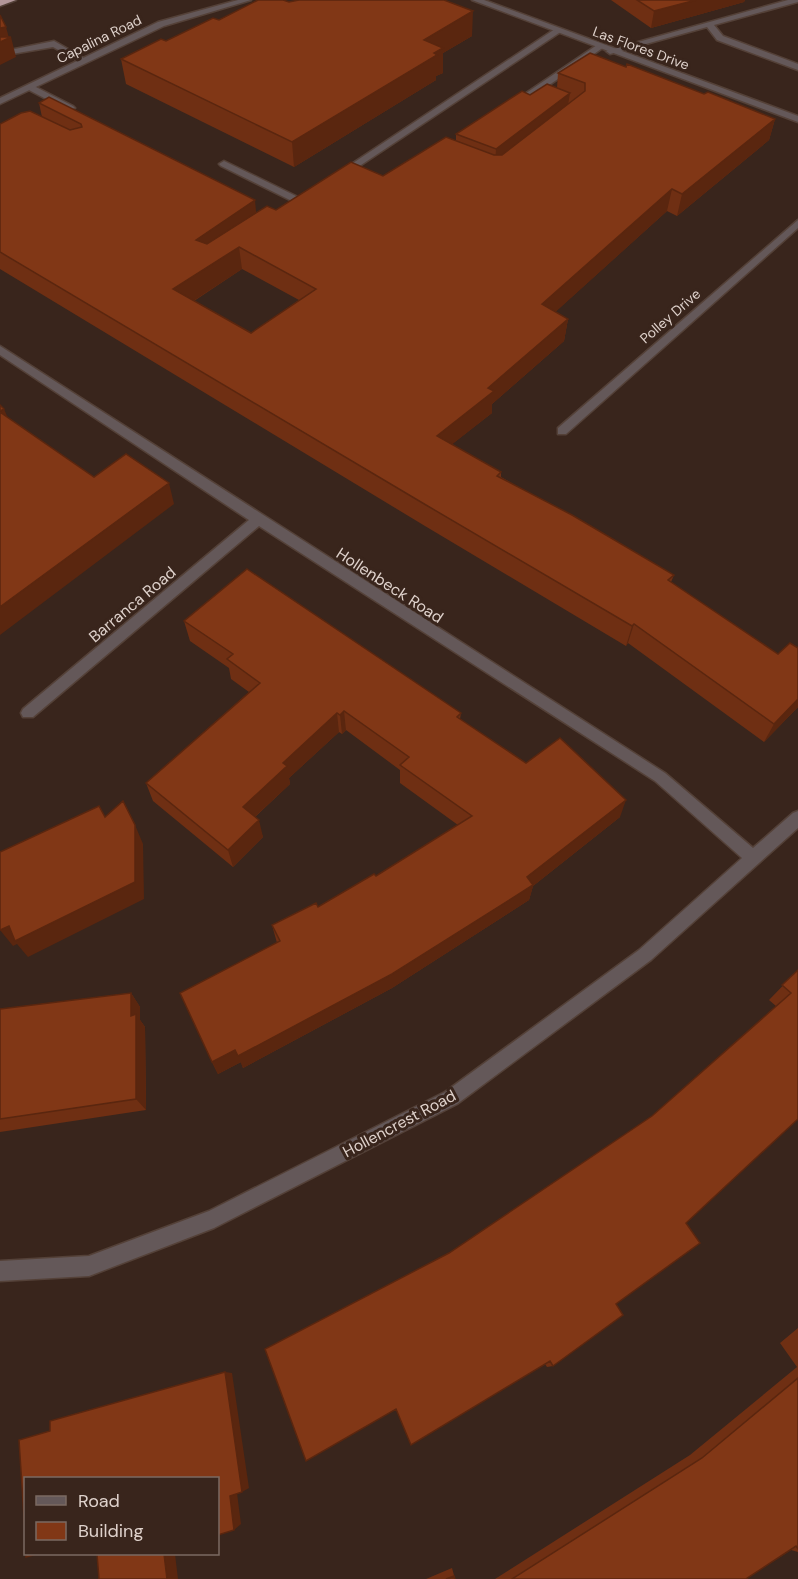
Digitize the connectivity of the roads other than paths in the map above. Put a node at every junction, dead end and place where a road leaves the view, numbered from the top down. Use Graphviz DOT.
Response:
graph roads {
  1 [pos="10,0"];
  2 [pos="247,0"];
  3 [pos="476,0"];
  4 [pos="797,0"];
  5 [pos="0,3"];
  6 [pos="709,24"];
  7 [pos="558,31"];
  8 [pos="600,47"];
  9 [pos="610,51"];
  10 [pos="2,54"];
  11 [pos="85,61"];
  12 [pos="798,67"];
  13 [pos="30,87"];
  14 [pos="534,92"];
  15 [pos="545,96"];
  16 [pos="0,101"];
  17 [pos="506,110"];
  18 [pos="78,112"];
  19 [pos="798,119"];
  20 [pos="224,164"];
  21 [pos="329,182"];
  22 [pos="309,195"];
  23 [pos="798,223"];
  24 [pos="0,350"];
  25 [pos="562,431"];
  26 [pos="258,520"];
  27 [pos="28,713"];
  28 [pos="798,818"];
  29 [pos="753,858"];
  30 [pos="0,1271"];
  1 -- 5 [label="highway"];
  2 -- 11 [label="street, Capalina Road"];
  3 -- 7 [label="street, Las Flores Drive"];
  4 -- 6 [label="street"];
  6 -- 9 [label="street"];
  6 -- 12 [label="street"];
  7 -- 8 [label="street, Las Flores Drive"];
  7 -- 21 [label="street"];
  8 -- 9 [label="street, Las Flores Drive"];
  8 -- 14 [label="street"];
  9 -- 19 [label="street, Las Flores Drive"];
  10 -- 11 [label="street"];
  11 -- 13 [label="street, Capalina Road"];
  13 -- 16 [label="street, Capalina Road"];
  13 -- 18 [label="street"];
  14 -- 15 [label="street"];
  14 -- 17 [label="street"];
  20 -- 22 [label="street"];
  23 -- 25 [label="street, Polley Drive"];
  24 -- 26 [label="street, Hollenbeck Road"];
  26 -- 27 [label="street, Barranca Road"];
  26 -- 29 [label="street, Hollenbeck Road"];
  28 -- 29 [label="street, Hollencrest Road"];
  29 -- 30 [label="street, Hollencrest Road"];
}
